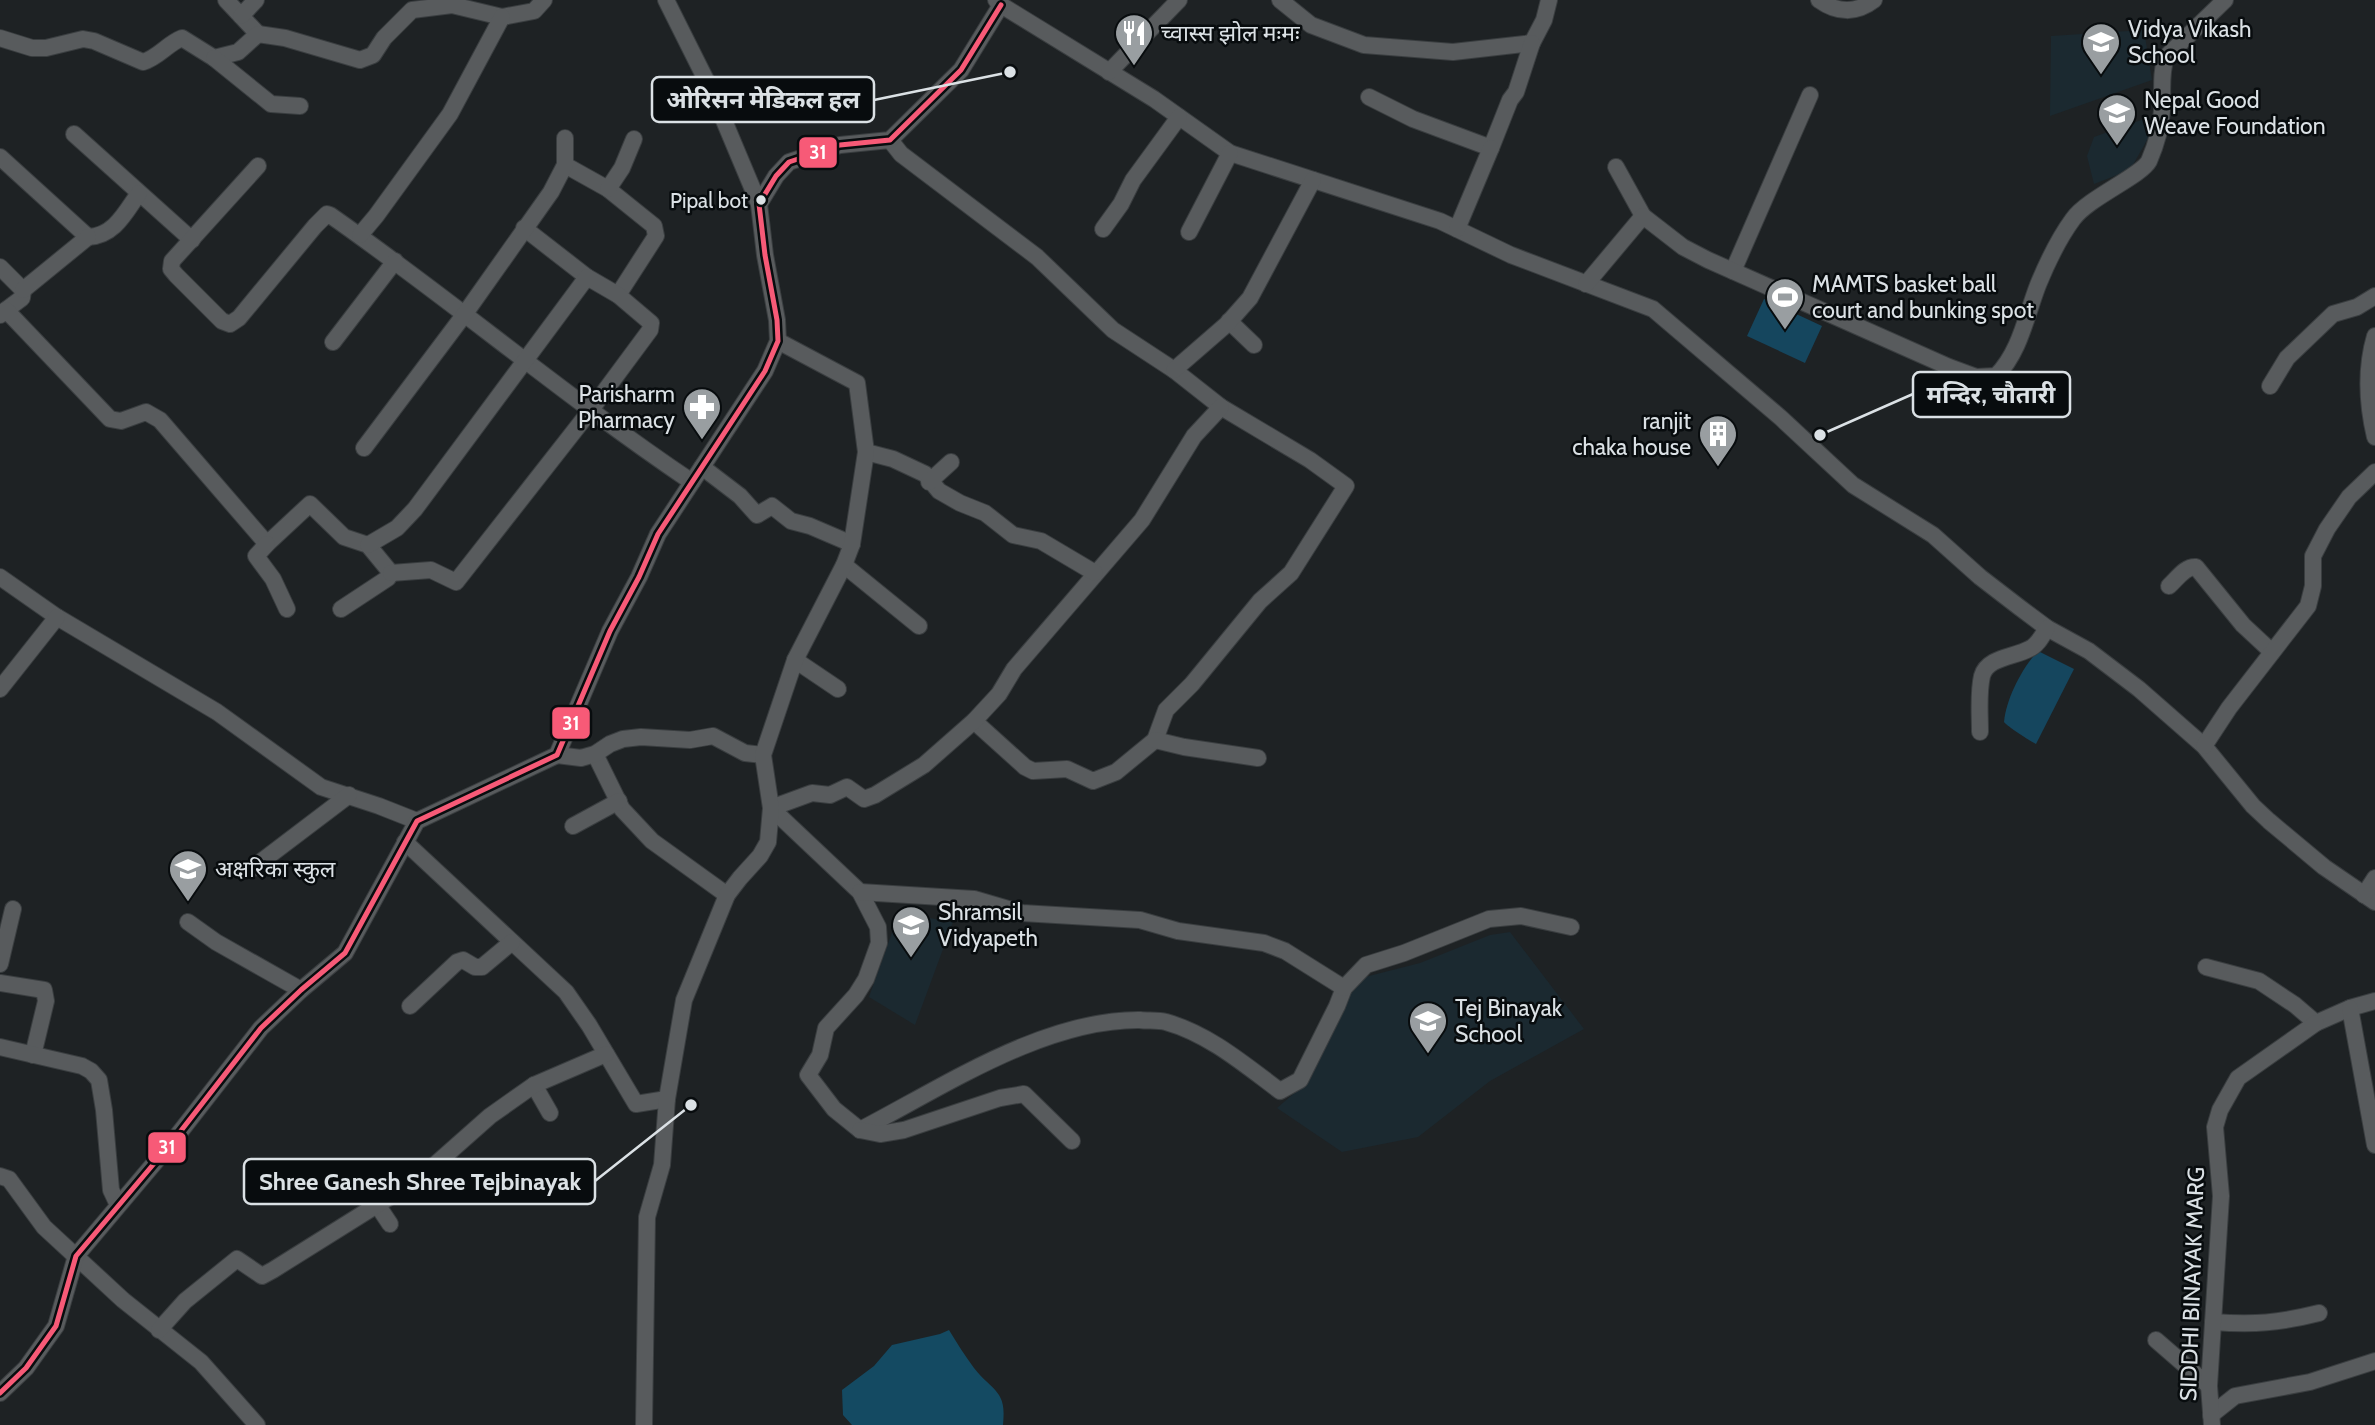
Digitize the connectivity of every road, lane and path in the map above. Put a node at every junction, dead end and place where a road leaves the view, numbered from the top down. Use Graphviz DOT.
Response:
graph roads {
  1 [pos="226,0"];
  2 [pos="256,0"];
  3 [pos="544,0"];
  4 [pos="666,0"];
  5 [pos="1179,0"];
  6 [pos="1280,0"];
  7 [pos="1549,0"];
  8 [pos="1819,0"];
  9 [pos="1874,0"];
  10 [pos="2225,0"];
  11 [pos="999,3"];
  12 [pos="241,16"];
  13 [pos="502,17"];
  14 [pos="258,34"];
  15 [pos="0,38"];
  16 [pos="1532,43"];
  17 [pos="214,58"];
  18 [pos="1109,72"];
  19 [pos="1810,95"];
  20 [pos="1369,97"];
  21 [pos="299,106"];
  22 [pos="1179,117"];
  23 [pos="75,134"];
  24 [pos="565,138"];
  25 [pos="634,139"];
  26 [pos="890,141"];
  27 [pos="1491,148"];
  28 [pos="1230,153"];
  29 [pos="0,157"];
  30 [pos="565,165"];
  31 [pos="258,166"];
  32 [pos="1616,167"];
  33 [pos="1313,180"];
  34 [pos="608,189"];
  35 [pos="139,193"];
  36 [pos="759,204"];
  37 [pos="1643,216"];
  38 [pos="524,228"];
  39 [pos="1103,229"];
  40 [pos="1457,229"];
  41 [pos="1189,232"];
  42 [pos="360,235"];
  43 [pos="88,237"];
  44 [pos="191,240"];
  45 [pos="395,261"];
  46 [pos="0,267"];
  47 [pos="1733,271"];
  48 [pos="587,277"];
  49 [pos="1586,284"];
  50 [pos="23,290"];
  51 [pos="618,295"];
  52 [pos="2375,296"];
  53 [pos="3,312"];
  54 [pos="464,315"];
  55 [pos="1229,321"];
  56 [pos="2375,336"];
  57 [pos="778,341"];
  58 [pos="333,342"];
  59 [pos="1254,345"];
  60 [pos="525,362"];
  61 [pos="1174,370"];
  62 [pos="2372,379"];
  63 [pos="2270,386"];
  64 [pos="1221,407"];
  65 [pos="590,411"];
  66 [pos="2375,437"];
  67 [pos="364,448"];
  68 [pos="866,452"];
  69 [pos="951,461"];
  70 [pos="702,467"];
  71 [pos="2375,472"];
  72 [pos="692,482"];
  73 [pos="929,482"];
  74 [pos="267,544"];
  75 [pos="852,544"];
  76 [pos="368,545"];
  77 [pos="844,565"];
  78 [pos="391,573"];
  79 [pos="1095,573"];
  80 [pos="0,577"];
  81 [pos="2169,586"];
  82 [pos="287,609"];
  83 [pos="341,610"];
  84 [pos="57,617"];
  85 [pos="919,626"];
  86 [pos="2048,628"];
  87 [pos="2272,652"];
  88 [pos="795,660"];
  89 [pos="0,689"];
  90 [pos="838,689"];
  91 [pos="974,721"];
  92 [pos="1980,732"];
  93 [pos="1155,740"];
  94 [pos="2204,746"];
  95 [pos="595,754"];
  96 [pos="557,755"];
  97 [pos="763,755"];
  98 [pos="1258,758"];
  99 [pos="349,795"];
  100 [pos="618,801"];
  101 [pos="771,808"];
  102 [pos="417,821"];
  103 [pos="573,826"];
  104 [pos="405,842"];
  105 [pos="250,870"];
  106 [pos="2375,878"];
  107 [pos="860,892"];
  108 [pos="727,895"];
  109 [pos="2370,898"];
  110 [pos="13,909"];
  111 [pos="188,922"];
  112 [pos="1571,927"];
  113 [pos="512,942"];
  114 [pos="0,964"];
  115 [pos="2206,967"];
  116 [pos="0,983"];
  117 [pos="1344,988"];
  118 [pos="300,990"];
  119 [pos="2375,1001"];
  120 [pos="410,1006"];
  121 [pos="2350,1008"];
  122 [pos="2316,1023"];
  123 [pos="0,1047"];
  124 [pos="33,1055"];
  125 [pos="606,1055"];
  126 [pos="534,1085"];
  127 [pos="667,1099"];
  128 [pos="550,1113"];
  129 [pos="860,1130"];
  130 [pos="1072,1141"];
  131 [pos="2375,1145"];
  132 [pos="0,1176"];
  133 [pos="118,1205"];
  134 [pos="378,1206"];
  135 [pos="390,1224"];
  136 [pos="76,1256"];
  137 [pos="2319,1313"];
  138 [pos="2213,1322"];
  139 [pos="159,1329"];
  140 [pos="2157,1340"];
  141 [pos="2375,1361"];
  142 [pos="2209,1386"];
  143 [pos="0,1393"];
  144 [pos="2212,1420"];
  145 [pos="641,1424"];
  146 [pos="257,1425"];
  1 -- 12 [label="street"];
  2 -- 12 [label="street"];
  3 -- 13 [label="street"];
  4 -- 36 [label="street"];
  5 -- 18 [label="street"];
  6 -- 16 [label="street"];
  7 -- 16 [label="street"];
  8 -- 9 [label="street"];
  10 -- 47 [label="street"];
  11 -- 18 [label="street"];
  11 -- 26 [label="street"];
  12 -- 14 [label="street"];
  13 -- 14 [label="street"];
  13 -- 42 [label="street"];
  14 -- 17 [label="street"];
  15 -- 17 [label="street"];
  16 -- 27 [label="street"];
  17 -- 21 [label="street"];
  18 -- 22 [label="street"];
  19 -- 47 [label="street"];
  20 -- 27 [label="street"];
  22 -- 28 [label="street"];
  22 -- 39 [label="street"];
  23 -- 35 [label="street"];
  24 -- 30 [label="street"];
  25 -- 34 [label="street"];
  26 -- 36 [label="street"];
  26 -- 61 [label="street"];
  27 -- 40 [label="street"];
  28 -- 33 [label="street"];
  28 -- 41 [label="street"];
  29 -- 43 [label="street"];
  30 -- 34 [label="street"];
  30 -- 38 [label="street"];
  31 -- 44 [label="street"];
  32 -- 37 [label="street"];
  33 -- 40 [label="street"];
  33 -- 55 [label="street"];
  34 -- 51 [label="street"];
  35 -- 43 [label="street"];
  35 -- 44 [label="street"];
  36 -- 57 [label="street"];
  37 -- 47 [label="street"];
  37 -- 49 [label="street"];
  38 -- 48 [label="street"];
  38 -- 54 [label="street"];
  40 -- 49 [label="street"];
  42 -- 44 [label="street"];
  42 -- 45 [label="street"];
  43 -- 50 [label="street"];
  45 -- 54 [label="street"];
  45 -- 58 [label="street"];
  46 -- 50 [label="street"];
  48 -- 51 [label="street"];
  48 -- 60 [label="street"];
  49 -- 86 [label="street"];
  50 -- 53 [label="street"];
  51 -- 65 [label="street"];
  52 -- 63 [label="street"];
  53 -- 74 [label="street"];
  54 -- 60 [label="street"];
  54 -- 67 [label="street"];
  55 -- 59 [label="street"];
  55 -- 61 [label="street"];
  56 -- 62 [label="street"];
  57 -- 68 [label="street"];
  57 -- 70 [label="street"];
  60 -- 65 [label="street"];
  60 -- 76 [label="street"];
  61 -- 64 [label="street"];
  62 -- 66 [label="street"];
  64 -- 79 [label="street"];
  64 -- 93 [label="street"];
  65 -- 72 [label="street"];
  65 -- 78 [label="street"];
  68 -- 73 [label="street"];
  68 -- 75 [label="street"];
  69 -- 73 [label="street"];
  70 -- 72 [label="street"];
  70 -- 75 [label="street"];
  71 -- 87 [label="street"];
  72 -- 96 [label="street"];
  73 -- 79 [label="street"];
  74 -- 76 [label="street"];
  74 -- 82 [label="street"];
  75 -- 77 [label="street"];
  76 -- 78 [label="street"];
  77 -- 85 [label="street"];
  77 -- 88 [label="street"];
  78 -- 83 [label="street"];
  79 -- 91 [label="street"];
  80 -- 84 [label="street"];
  81 -- 87 [label="street"];
  84 -- 89 [label="street"];
  84 -- 99 [label="street"];
  86 -- 92 [label="street"];
  86 -- 94 [label="street"];
  87 -- 94 [label="street"];
  88 -- 90 [label="street"];
  88 -- 97 [label="street"];
  91 -- 93 [label="street"];
  91 -- 101 [label="street"];
  93 -- 98 [label="street"];
  94 -- 109 [label="street"];
  95 -- 96 [label="street"];
  95 -- 97 [label="street"];
  95 -- 100 [label="street"];
  96 -- 102 [label="street"];
  97 -- 101 [label="street"];
  99 -- 102 [label="street"];
  99 -- 105 [label="street"];
  100 -- 103 [label="street"];
  100 -- 108 [label="street"];
  101 -- 107 [label="street"];
  101 -- 108 [label="street"];
  102 -- 104 [label="street"];
  104 -- 113 [label="street"];
  104 -- 118 [label="street"];
  106 -- 109 [label="street"];
  107 -- 117 [label="street"];
  107 -- 129 [label="street"];
  108 -- 127 [label="street"];
  110 -- 114 [label="street"];
  111 -- 118 [label="street"];
  112 -- 117 [label="street"];
  113 -- 120 [label="street"];
  113 -- 125 [label="street"];
  115 -- 122 [label="street"];
  116 -- 124 [label="street"];
  117 -- 129 [label="street"];
  118 -- 133 [label="street"];
  119 -- 121 [label="street, SIDDHI BINAYAK MARG"];
  121 -- 122 [label="street, SIDDHI BINAYAK MARG"];
  121 -- 131 [label="street"];
  122 -- 138 [label="street, SIDDHI BINAYAK MARG"];
  123 -- 124 [label="street"];
  124 -- 133 [label="street"];
  125 -- 126 [label="street"];
  125 -- 127 [label="street"];
  126 -- 128 [label="street"];
  126 -- 134 [label="street"];
  127 -- 145 [label="street"];
  129 -- 130 [label="street"];
  132 -- 136 [label="street"];
  133 -- 136 [label="street"];
  134 -- 135 [label="street"];
  134 -- 139 [label="street"];
  136 -- 139 [label="street"];
  136 -- 143 [label="street"];
  137 -- 138 [label="street"];
  138 -- 142 [label="street, SIDDHI BINAYAK MARG"];
  139 -- 146 [label="street"];
  140 -- 142 [label="street"];
  141 -- 144 [label="street"];
  142 -- 144 [label="street, SIDDHI BINAYAK MARG"];
}
